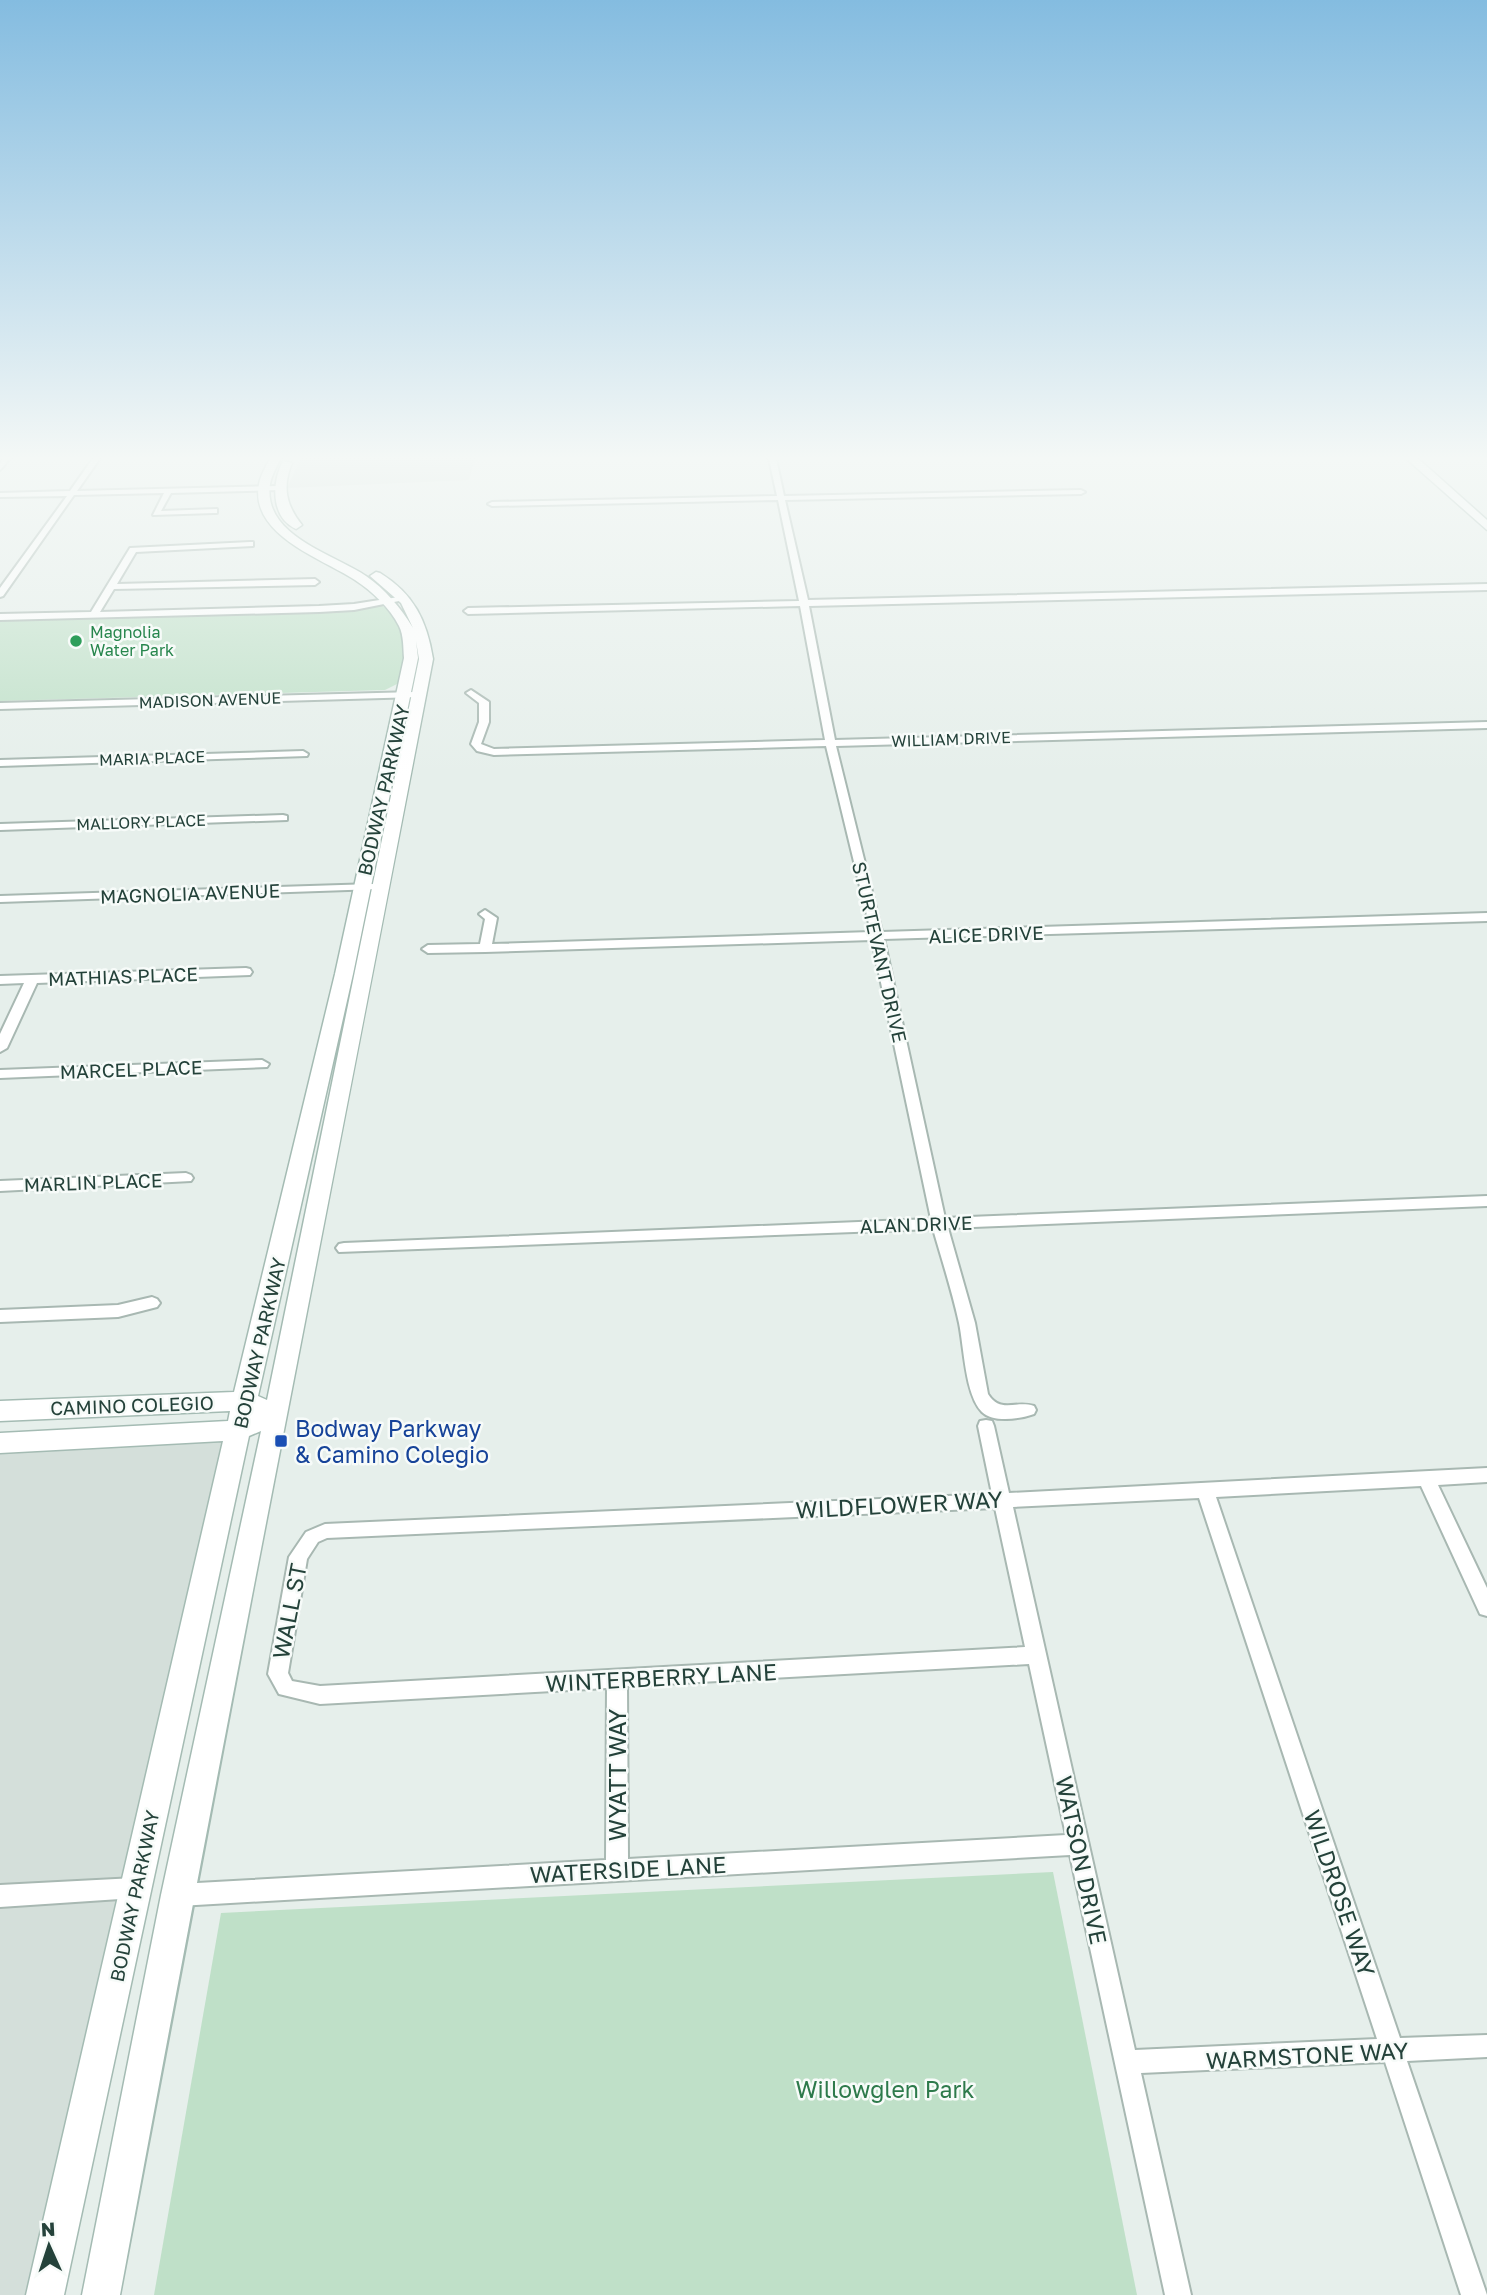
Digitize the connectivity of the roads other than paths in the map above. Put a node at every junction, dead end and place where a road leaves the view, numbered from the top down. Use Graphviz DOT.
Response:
graph roads {
  1 [pos="24,561"];
  2 [pos="127,561"];
  3 [pos="350,561"];
  4 [pos="794,561"];
  5 [pos="315,582"];
  6 [pos="112,587"];
  7 [pos="1487,587"];
  8 [pos="0,594"];
  9 [pos="396,601"];
  10 [pos="804,604"];
  11 [pos="468,611"];
  12 [pos="94,615"];
  13 [pos="0,617"];
  14 [pos="471,693"];
  15 [pos="412,695"];
  16 [pos="0,706"];
  17 [pos="1487,725"];
  18 [pos="830,742"];
  19 [pos="303,754"];
  20 [pos="0,763"];
  21 [pos="283,818"];
  22 [pos="0,827"];
  23 [pos="381,886"];
  24 [pos="361,887"];
  25 [pos="0,899"];
  26 [pos="485,914"];
  27 [pos="1487,917"];
  28 [pos="878,937"];
  29 [pos="485,948"];
  30 [pos="428,949"];
  31 [pos="246,972"];
  32 [pos="32,979"];
  33 [pos="0,980"];
  34 [pos="0,1048"];
  35 [pos="262,1064"];
  36 [pos="0,1074"];
  37 [pos="186,1178"];
  38 [pos="0,1186"];
  39 [pos="1487,1201"];
  40 [pos="939,1223"];
  41 [pos="344,1248"];
  42 [pos="152,1303"];
  43 [pos="0,1317"];
  44 [pos="1028,1410"];
  45 [pos="0,1411"];
  46 [pos="276,1414"];
  47 [pos="242,1415"];
  48 [pos="986,1426"];
  49 [pos="0,1443"];
  50 [pos="1487,1475"];
  51 [pos="1426,1478"];
  52 [pos="1205,1491"];
  53 [pos="1002,1499"];
  54 [pos="312,1536"];
  55 [pos="1487,1608"];
  56 [pos="1037,1655"];
  57 [pos="617,1680"];
  58 [pos="286,1688"];
  59 [pos="1079,1844"];
  60 [pos="617,1870"];
  61 [pos="135,1888"];
  62 [pos="177,1895"];
  63 [pos="0,1896"];
  64 [pos="1487,2046"];
  65 [pos="1392,2051"];
  66 [pos="1126,2062"];
  67 [pos="45,2295"];
  68 [pos="101,2295"];
  69 [pos="1178,2295"];
  70 [pos="1474,2295"];
  1 -- 8 [label="street"];
  2 -- 6 [label="street"];
  3 -- 9 [label="street, BODWAY PARKWAY"];
  4 -- 10 [label="street, STURTEVANT DRIVE"];
  5 -- 6 [label="street"];
  6 -- 12 [label="street"];
  7 -- 10 [label="street"];
  9 -- 12 [label="street"];
  9 -- 15 [label="street, BODWAY PARKWAY"];
  10 -- 11 [label="street"];
  10 -- 18 [label="street, STURTEVANT DRIVE"];
  12 -- 13 [label="street"];
  14 -- 18 [label="street, WILLIAM DRIVE"];
  15 -- 16 [label="street, MADISON AVENUE"];
  15 -- 23 [label="street, BODWAY PARKWAY"];
  15 -- 24 [label="street, BODWAY PARKWAY"];
  17 -- 18 [label="street, WILLIAM DRIVE"];
  18 -- 28 [label="street, STURTEVANT DRIVE"];
  19 -- 20 [label="street, MARIA PLACE"];
  21 -- 22 [label="street, MALLORY PLACE"];
  23 -- 24 [label="street, MAGNOLIA AVENUE"];
  23 -- 46 [label="street, BODWAY PARKWAY"];
  24 -- 25 [label="street, MAGNOLIA AVENUE"];
  24 -- 47 [label="street, BODWAY PARKWAY"];
  26 -- 29 [label="street"];
  27 -- 28 [label="street, ALICE DRIVE"];
  28 -- 29 [label="street, ALICE DRIVE"];
  28 -- 40 [label="street, STURTEVANT DRIVE"];
  29 -- 30 [label="street, ALICE DRIVE"];
  31 -- 32 [label="street, MATHIAS PLACE"];
  32 -- 33 [label="street, MATHIAS PLACE"];
  32 -- 34 [label="street"];
  35 -- 36 [label="street, MARCEL PLACE"];
  37 -- 38 [label="street, MARLIN PLACE"];
  39 -- 40 [label="street, ALAN DRIVE"];
  40 -- 41 [label="street, ALAN DRIVE"];
  40 -- 44 [label="street, STURTEVANT DRIVE"];
  42 -- 43 [label="street"];
  45 -- 47 [label="street, CAMINO COLEGIO"];
  46 -- 47 [label="street, CAMINO COLEGIO"];
  46 -- 62 [label="street, BODWAY PARKWAY"];
  47 -- 49 [label="street, CAMINO COLEGIO"];
  47 -- 61 [label="street, BODWAY PARKWAY"];
  48 -- 53 [label="street, WATSON DRIVE"];
  50 -- 51 [label="street, WILDFLOWER WAY"];
  51 -- 52 [label="street, WILDFLOWER WAY"];
  51 -- 55 [label="street"];
  52 -- 53 [label="street, WILDFLOWER WAY"];
  52 -- 65 [label="street, WILDROSE WAY"];
  53 -- 54 [label="street, WILDFLOWER WAY"];
  53 -- 56 [label="street, WATSON DRIVE"];
  54 -- 58 [label="street, WALL ST"];
  56 -- 57 [label="street, WINTERBERRY LANE"];
  56 -- 59 [label="street, WATSON DRIVE"];
  57 -- 58 [label="street, WINTERBERRY LANE"];
  57 -- 60 [label="street, WYATT WAY"];
  59 -- 60 [label="street, WATERSIDE LANE"];
  59 -- 66 [label="street, WATSON DRIVE"];
  60 -- 62 [label="street, WATERSIDE LANE"];
  61 -- 63 [label="street"];
  61 -- 67 [label="street, BODWAY PARKWAY"];
  62 -- 68 [label="street, BODWAY PARKWAY"];
  64 -- 65 [label="street, WARMSTONE WAY"];
  65 -- 66 [label="street, WARMSTONE WAY"];
  65 -- 70 [label="street, WILDROSE WAY"];
  66 -- 69 [label="street, WATSON DRIVE"];
}
